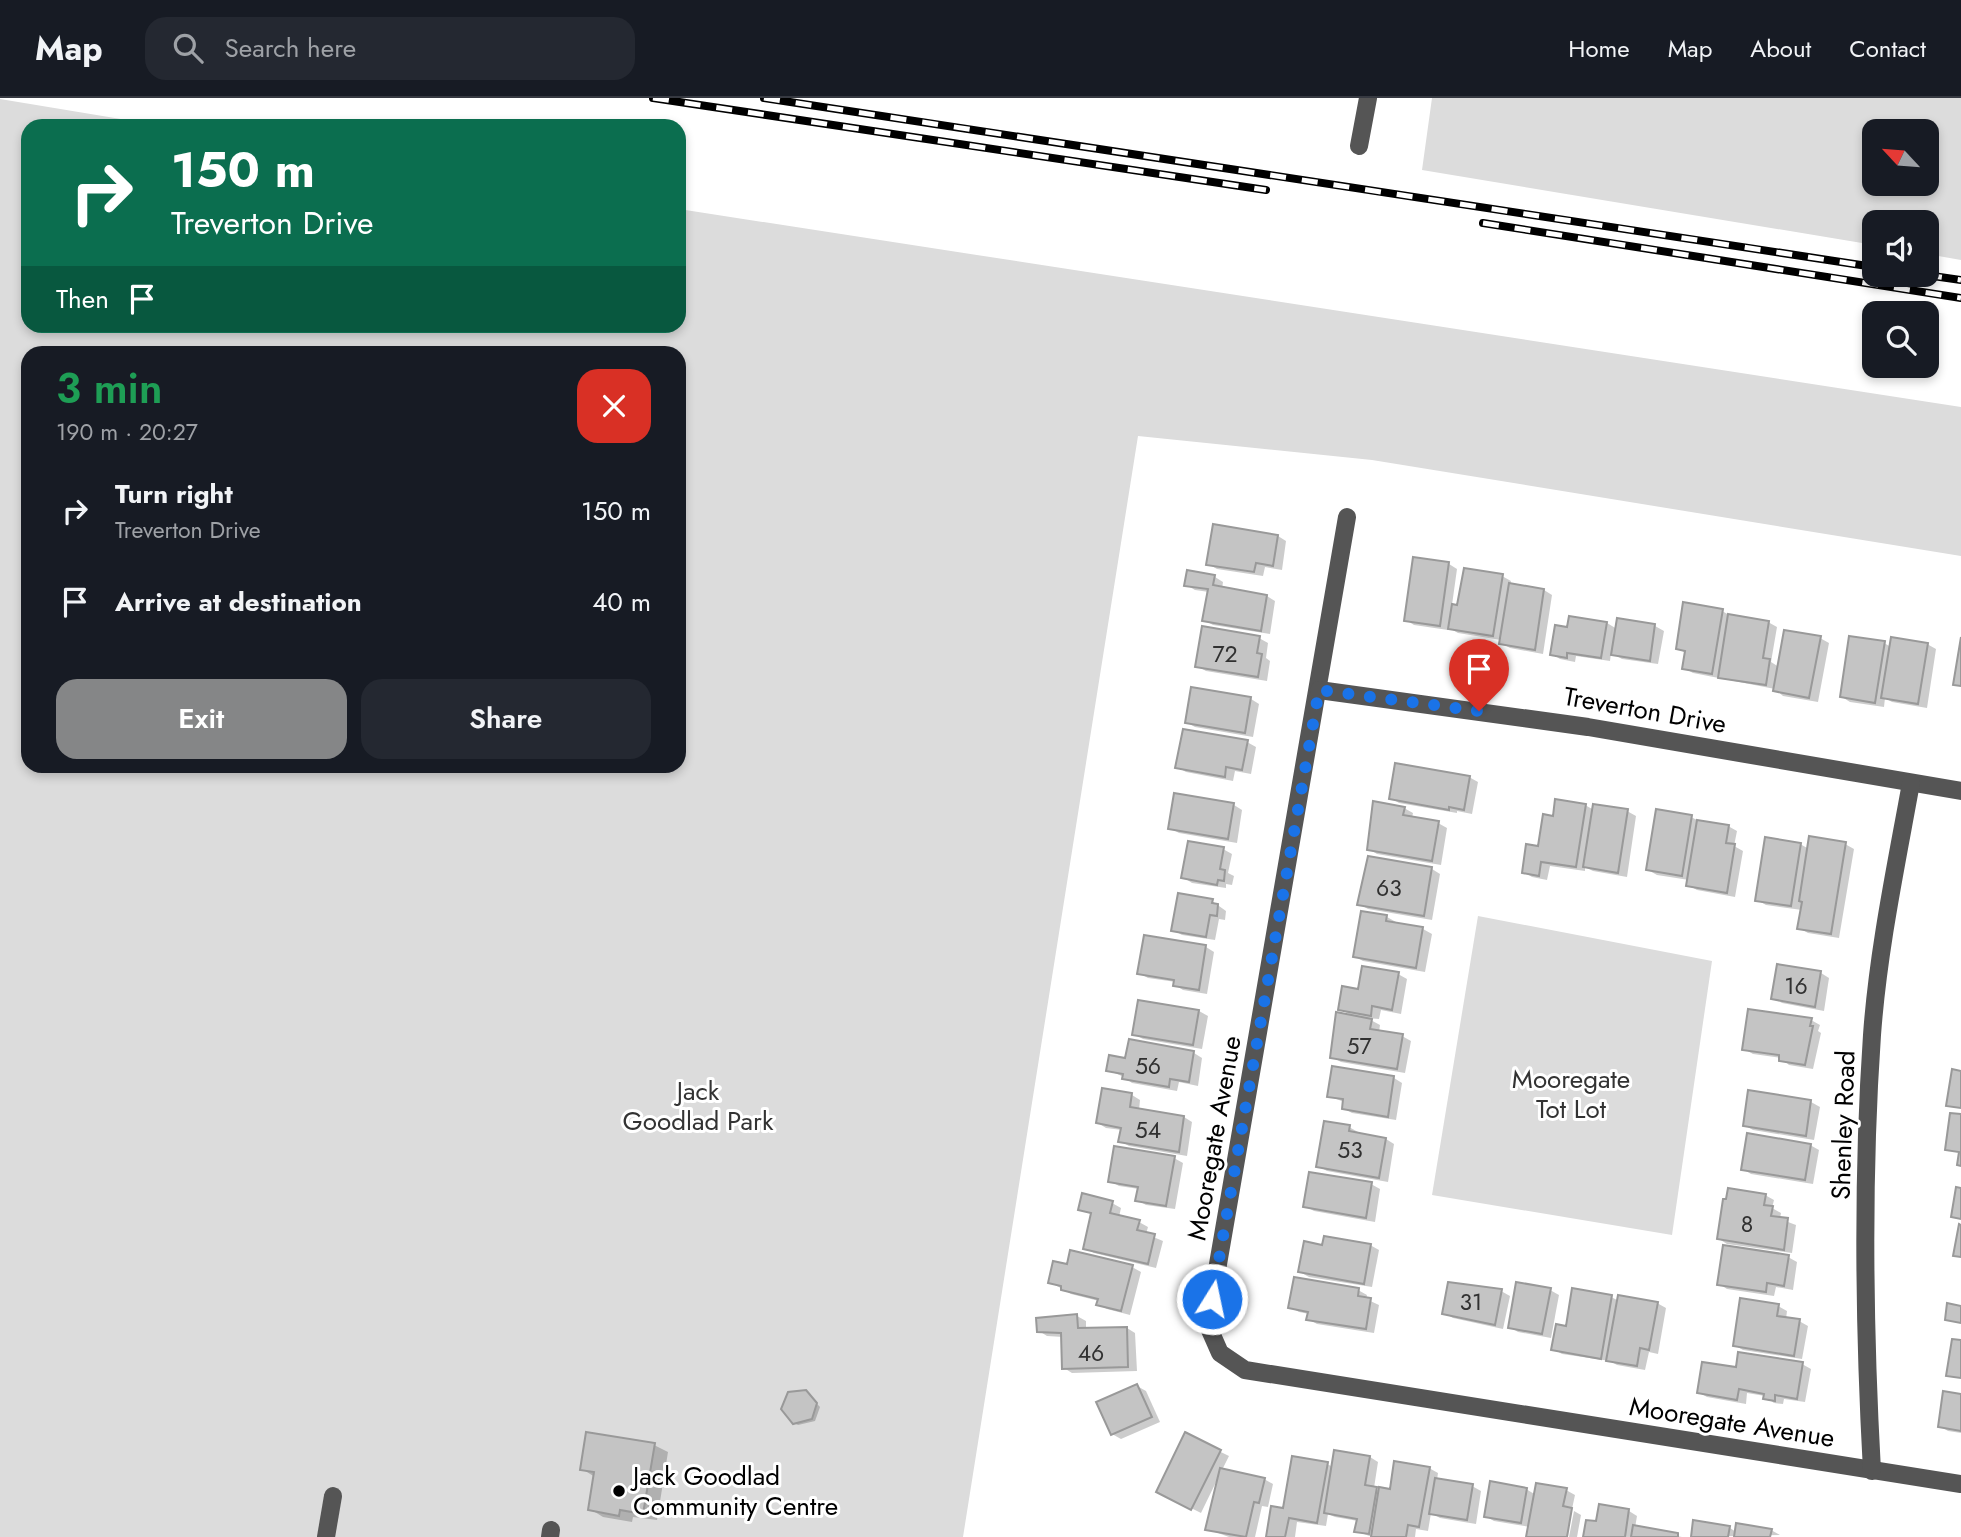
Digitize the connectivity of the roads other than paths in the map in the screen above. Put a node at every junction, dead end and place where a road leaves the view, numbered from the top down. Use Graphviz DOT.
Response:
graph roads {
  1 [pos="1368,98"];
  2 [pos="1359,146"];
  3 [pos="1347,517"];
  4 [pos="1319,690"];
  5 [pos="1911,783"];
  6 [pos="1961,791"];
  7 [pos="1872,1471"];
  8 [pos="1961,1484"];
  9 [pos="333,1496"];
  10 [pos="326,1537"];
  1 -- 2 [label="street"];
  3 -- 4 [label="street, Mooregate Avenue"];
  4 -- 5 [label="street, Treverton Drive"];
  4 -- 7 [label="street, Mooregate Avenue"];
  5 -- 6 [label="street, Treverton Drive"];
  5 -- 7 [label="street, Shenley Road"];
  7 -- 8 [label="street, Mooregate Avenue"];
  9 -- 10 [label="street"];
}
